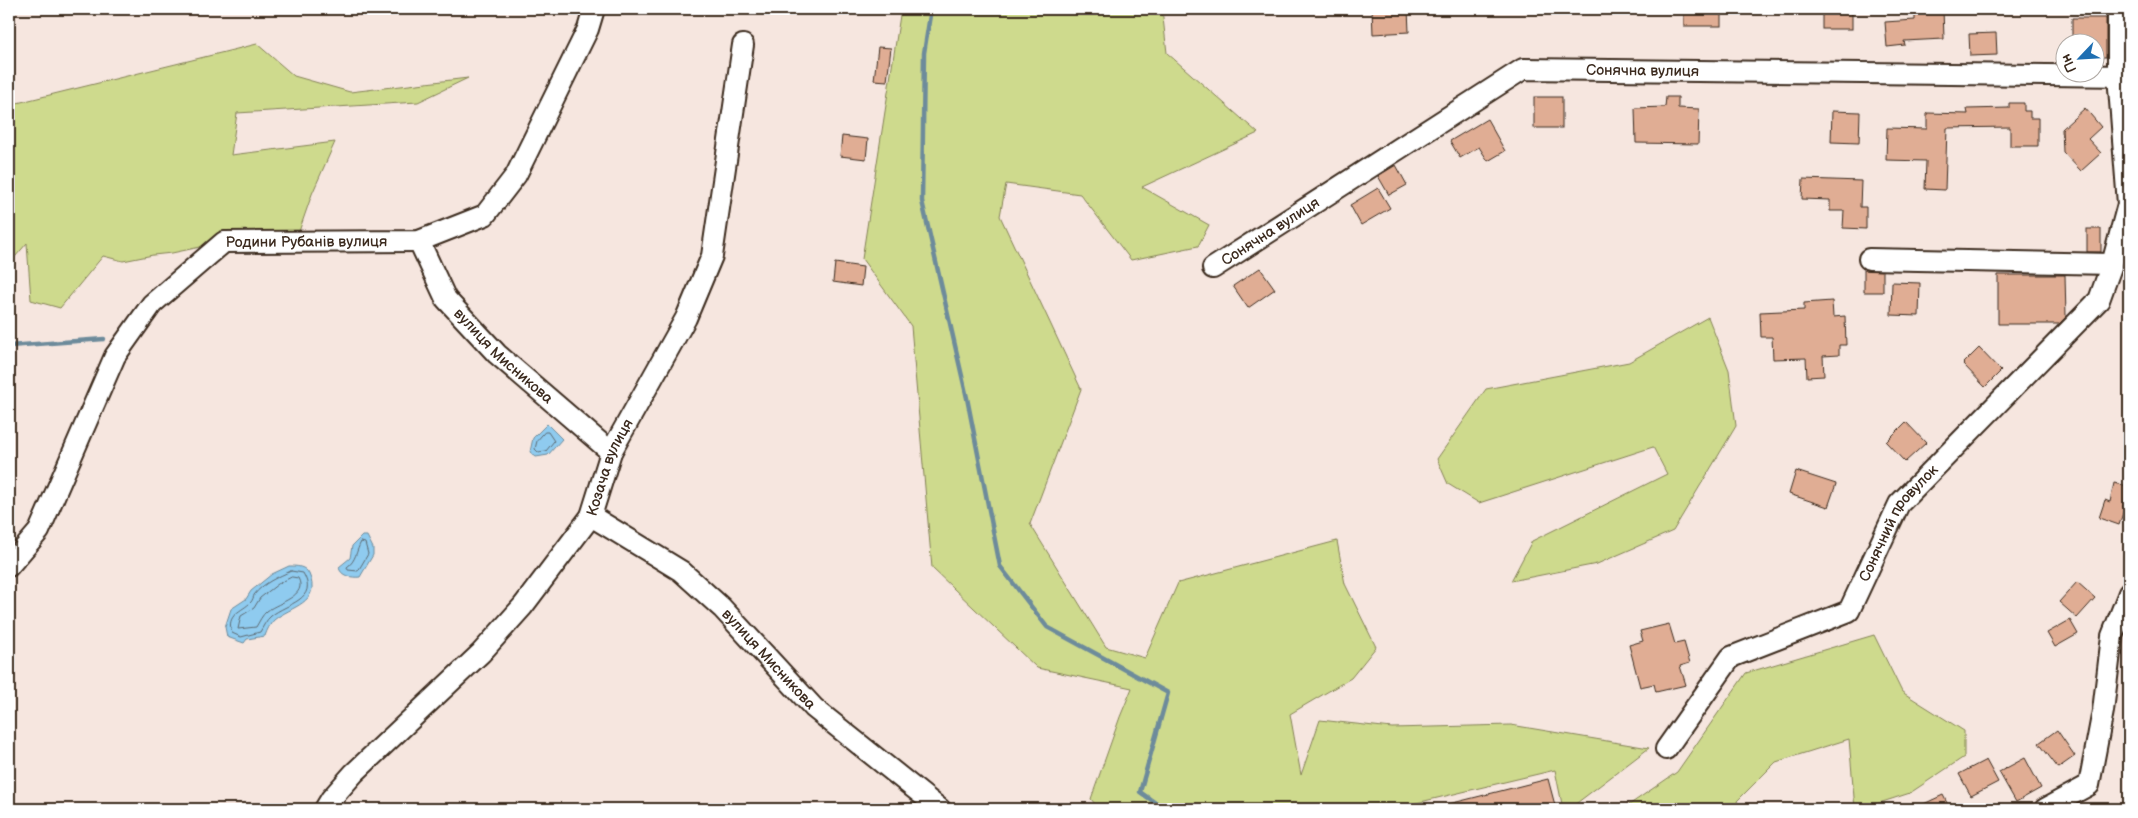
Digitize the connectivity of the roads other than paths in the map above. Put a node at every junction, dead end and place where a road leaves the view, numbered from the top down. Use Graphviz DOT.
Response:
graph roads {
  1 [pos="594,9"];
  2 [pos="2118,9"];
  3 [pos="744,45"];
  4 [pos="2124,76"];
  5 [pos="2129,204"];
  6 [pos="419,241"];
  7 [pos="1869,260"];
  8 [pos="2112,264"];
  9 [pos="1213,268"];
  10 [pos="611,452"];
  11 [pos="591,516"];
  12 [pos="9,566"];
  13 [pos="2129,593"];
  14 [pos="1666,749"];
  15 [pos="325,809"];
  16 [pos="940,809"];
  17 [pos="2045,809"];
  1 -- 6 [label="street, Родини Рубанів вулиця"];
  2 -- 4 [label="street, Сонячний провулок"];
  3 -- 10 [label="street, Козача вулиця"];
  4 -- 5 [label="street, Сонячний провулок"];
  4 -- 9 [label="street, Сонячна вулиця"];
  5 -- 8 [label="street, Сонячний провулок"];
  6 -- 10 [label="street, вулиця Мисникова"];
  6 -- 12 [label="street, Родини Рубанів вулиця"];
  7 -- 8 [label="street"];
  8 -- 14 [label="street, Сонячний провулок"];
  10 -- 11 [label="street, Козача вулиця"];
  11 -- 15 [label="street, Козача вулиця"];
  11 -- 16 [label="street, вулиця Мисникова"];
  13 -- 17 [label="street"];
}
